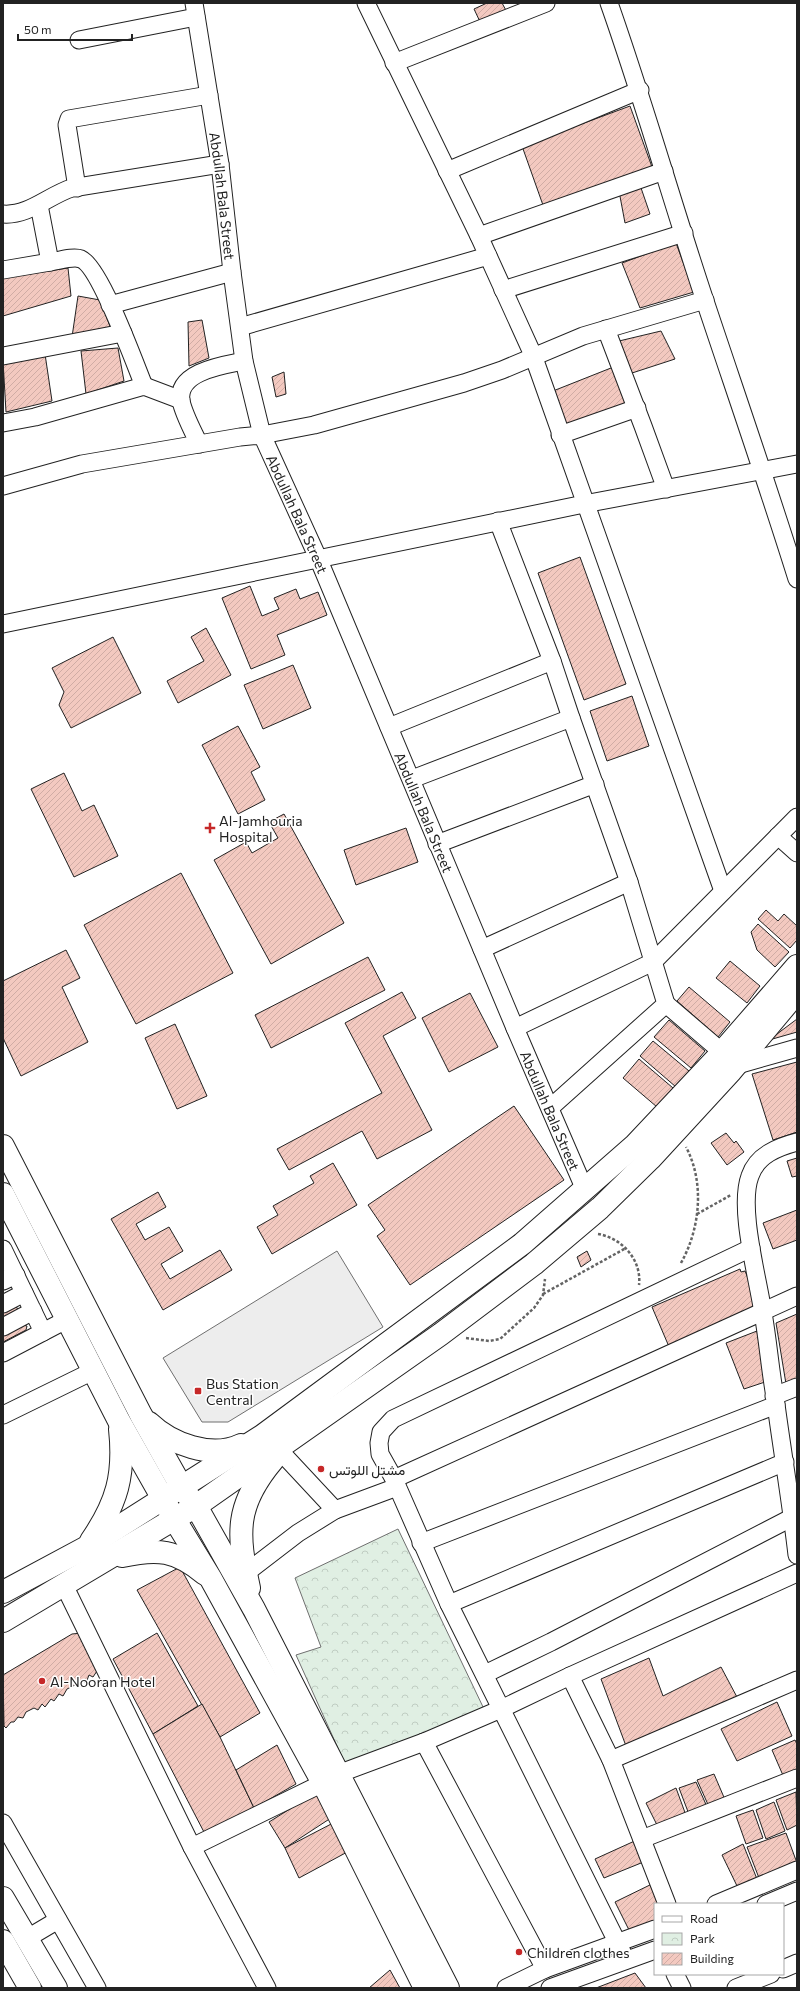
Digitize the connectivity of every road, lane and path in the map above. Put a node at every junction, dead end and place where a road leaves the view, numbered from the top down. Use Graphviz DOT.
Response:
graph roads {
  1 [pos="366,3"];
  2 [pos="546,3"];
  3 [pos="609,3"];
  4 [pos="195,10"];
  5 [pos="78,40"];
  6 [pos="394,63"];
  7 [pos="640,90"];
  8 [pos="209,95"];
  9 [pos="220,164"];
  10 [pos="447,171"];
  11 [pos="664,171"];
  12 [pos="77,188"];
  13 [pos="39,205"];
  14 [pos="3,214"];
  15 [pos="684,233"];
  16 [pos="479,236"];
  17 [pos="488,256"];
  18 [pos="50,262"];
  19 [pos="3,270"];
  20 [pos="232,272"];
  21 [pos="503,290"];
  22 [pos="705,300"];
  23 [pos="110,305"];
  24 [pos="240,327"];
  25 [pos="606,329"];
  26 [pos="123,333"];
  27 [pos="533,355"];
  28 [pos="3,356"];
  29 [pos="244,361"];
  30 [pos="144,386"];
  31 [pos="181,400"];
  32 [pos="637,408"];
  33 [pos="3,423"];
  34 [pos="262,435"];
  35 [pos="560,435"];
  36 [pos="199,444"];
  37 [pos="797,464"];
  38 [pos="763,471"];
  39 [pos="3,486"];
  40 [pos="666,489"];
  41 [pos="584,504"];
  42 [pos="498,521"];
  43 [pos="318,558"];
  44 [pos="797,579"];
  45 [pos="3,624"];
  46 [pos="552,661"];
  47 [pos="571,718"];
  48 [pos="389,727"];
  49 [pos="412,779"];
  50 [pos="594,784"];
  51 [pos="797,817"];
  52 [pos="778,836"];
  53 [pos="437,844"];
  54 [pos="797,854"];
  55 [pos="629,882"];
  56 [pos="723,891"];
  57 [pos="482,949"];
  58 [pos="653,962"];
  59 [pos="797,966"];
  60 [pos="797,992"];
  61 [pos="666,1004"];
  62 [pos="515,1028"];
  63 [pos="797,1048"];
  64 [pos="729,1058"];
  65 [pos="550,1108"];
  66 [pos="677,1131"];
  67 [pos="797,1142"];
  68 [pos="3,1146"];
  69 [pos="747,1186"];
  70 [pos="585,1190"];
  71 [pos="29,1198"];
  72 [pos="5,1203"];
  73 [pos="697,1214"];
  74 [pos="575,1229"];
  75 [pos="626,1248"];
  76 [pos="751,1248"];
  77 [pos="4,1254"];
  78 [pos="677,1269"];
  79 [pos="9,1278"];
  80 [pos="24,1292"];
  81 [pos="797,1296"];
  82 [pos="3,1304"];
  83 [pos="633,1304"];
  84 [pos="33,1312"];
  85 [pos="763,1312"];
  86 [pos="66,1320"];
  87 [pos="3,1327"];
  88 [pos="43,1332"];
  89 [pos="441,1334"];
  90 [pos="3,1353"];
  91 [pos="93,1371"];
  92 [pos="797,1387"];
  93 [pos="775,1401"];
  94 [pos="3,1415"];
  95 [pos="141,1415"];
  96 [pos="119,1422"];
  97 [pos="262,1436"];
  98 [pos="284,1446"];
  99 [pos="785,1462"];
  100 [pos="396,1483"];
  101 [pos="182,1488"];
  102 [pos="163,1499"];
  103 [pos="196,1506"];
  104 [pos="794,1507"];
  105 [pos="335,1510"];
  106 [pos="175,1520"];
  107 [pos="421,1543"];
  108 [pos="87,1547"];
  109 [pos="797,1555"];
  110 [pos="106,1560"];
  111 [pos="246,1573"];
  112 [pos="797,1573"];
  113 [pos="212,1579"];
  114 [pos="64,1585"];
  115 [pos="3,1592"];
  116 [pos="449,1604"];
  117 [pos="254,1609"];
  118 [pos="3,1621"];
  119 [pos="485,1674"];
  120 [pos="570,1676"];
  121 [pos="797,1680"];
  122 [pos="502,1709"];
  123 [pos="424,1742"];
  124 [pos="611,1760"];
  125 [pos="331,1778"];
  126 [pos="797,1778"];
  127 [pos="3,1823"];
  128 [pos="642,1839"];
  129 [pos="192,1847"];
  130 [pos="797,1870"];
  131 [pos="797,1891"];
  132 [pos="3,1898"];
  133 [pos="667,1903"];
  134 [pos="718,1903"];
  135 [pos="768,1903"];
  136 [pos="58,1920"];
  137 [pos="654,1929"];
  138 [pos="26,1939"];
  139 [pos="3,1941"];
  140 [pos="618,1943"];
  141 [pos="654,1950"];
  142 [pos="626,1960"];
  143 [pos="797,1964"];
  144 [pos="784,1969"];
  145 [pos="545,1970"];
  146 [pos="676,1975"];
  147 [pos="768,1975"];
  148 [pos="555,1987"];
  149 [pos="30,1988"];
  150 [pos="56,1988"];
  151 [pos="97,1988"];
  152 [pos="267,1988"];
  153 [pos="425,1988"];
  154 [pos="448,1988"];
  155 [pos="506,1988"];
  156 [pos="682,1988"];
  157 [pos="736,1988"];
  1 -- 6 [label="street"];
  2 -- 6 [label="street"];
  3 -- 7 [label="street"];
  4 -- 5 [label="street"];
  4 -- 8 [label="street, Abdullah Bala Street"];
  6 -- 10 [label="street"];
  7 -- 10 [label="street"];
  7 -- 11 [label="street"];
  8 -- 9 [label="street, Abdullah Bala Street"];
  8 -- 12 [label="street"];
  9 -- 12 [label="street"];
  9 -- 20 [label="street, Abdullah Bala Street"];
  10 -- 16 [label="street"];
  11 -- 15 [label="street"];
  11 -- 16 [label="street"];
  12 -- 13 [label="street"];
  13 -- 14 [label="street"];
  13 -- 18 [label="street"];
  15 -- 21 [label="street"];
  15 -- 22 [label="street"];
  16 -- 17 [label="street"];
  17 -- 21 [label="street"];
  17 -- 24 [label="street"];
  18 -- 19 [label="street"];
  18 -- 23 [label="street"];
  20 -- 23 [label="street"];
  20 -- 24 [label="street, Abdullah Bala Street"];
  21 -- 27 [label="street"];
  22 -- 25 [label="street"];
  22 -- 38 [label="street"];
  23 -- 26 [label="street"];
  24 -- 29 [label="street, Abdullah Bala Street"];
  25 -- 27 [label="street"];
  25 -- 32 [label="street"];
  26 -- 28 [label="street"];
  26 -- 30 [label="street"];
  27 -- 34 [label="street"];
  27 -- 35 [label="street"];
  29 -- 31 [label="street"];
  29 -- 34 [label="street, Abdullah Bala Street"];
  30 -- 31 [label="street"];
  30 -- 33 [label="street"];
  31 -- 36 [label="street"];
  32 -- 35 [label="street"];
  32 -- 40 [label="street"];
  34 -- 36 [label="street"];
  34 -- 43 [label="street, Abdullah Bala Street"];
  35 -- 41 [label="street"];
  36 -- 39 [label="street"];
  37 -- 38 [label="street"];
  38 -- 40 [label="street"];
  38 -- 44 [label="street"];
  40 -- 41 [label="street"];
  41 -- 42 [label="street"];
  41 -- 56 [label="street"];
  42 -- 43 [label="street"];
  42 -- 46 [label="street"];
  43 -- 45 [label="street"];
  43 -- 48 [label="street, Abdullah Bala Street"];
  46 -- 47 [label="street"];
  46 -- 48 [label="street"];
  47 -- 49 [label="street"];
  47 -- 50 [label="street"];
  48 -- 49 [label="street, Abdullah Bala Street"];
  49 -- 53 [label="street, Abdullah Bala Street"];
  50 -- 53 [label="street"];
  50 -- 55 [label="street"];
  51 -- 52 [label="street"];
  52 -- 54 [label="street"];
  52 -- 56 [label="street"];
  53 -- 57 [label="street, Abdullah Bala Street"];
  55 -- 57 [label="street"];
  55 -- 58 [label="street"];
  56 -- 58 [label="street"];
  57 -- 62 [label="street, Abdullah Bala Street"];
  58 -- 61 [label="street"];
  58 -- 62 [label="street"];
  59 -- 64 [label="main road"];
  60 -- 64 [label="main road"];
  61 -- 64 [label="street"];
  61 -- 65 [label="street"];
  62 -- 65 [label="street, Abdullah Bala Street"];
  63 -- 64 [label="street"];
  64 -- 66 [label="main road"];
  64 -- 70 [label="main road"];
  65 -- 70 [label="street, Abdullah Bala Street"];
  66 -- 73 [label="path"];
  66 -- 74 [label="main road"];
  67 -- 69 [label="street"];
  68 -- 71 [label="main road"];
  69 -- 73 [label="path"];
  69 -- 76 [label="street"];
  70 -- 97 [label="main road"];
  71 -- 72 [label="street"];
  71 -- 95 [label="main road"];
  72 -- 86 [label="main road"];
  73 -- 78 [label="path"];
  74 -- 75 [label="path"];
  74 -- 89 [label="main road"];
  75 -- 83 [label="path"];
  75 -- 89 [label="path"];
  76 -- 83 [label="street"];
  76 -- 85 [label="street"];
  77 -- 79 [label="street"];
  79 -- 80 [label="street"];
  80 -- 82 [label="street"];
  80 -- 84 [label="street"];
  81 -- 85 [label="street"];
  83 -- 100 [label="street"];
  84 -- 87 [label="street"];
  84 -- 88 [label="street"];
  85 -- 93 [label="street"];
  85 -- 100 [label="street"];
  86 -- 88 [label="street"];
  86 -- 91 [label="main road"];
  88 -- 90 [label="street"];
  89 -- 98 [label="main road"];
  91 -- 94 [label="street"];
  91 -- 96 [label="main road"];
  92 -- 93 [label="street"];
  93 -- 99 [label="street"];
  93 -- 107 [label="street"];
  95 -- 97 [label="main road"];
  95 -- 101 [label="main road"];
  96 -- 102 [label="main road"];
  96 -- 108 [label="main road"];
  97 -- 101 [label="main road"];
  98 -- 103 [label="main road"];
  98 -- 105 [label="street"];
  98 -- 111 [label="main road"];
  99 -- 104 [label="street"];
  99 -- 116 [label="street"];
  100 -- 105 [label="street"];
  100 -- 107 [label="street"];
  101 -- 102 [label="main road"];
  101 -- 103 [label="main road"];
  102 -- 106 [label="main road"];
  102 -- 108 [label="main road"];
  103 -- 106 [label="main road"];
  103 -- 117 [label="main road"];
  104 -- 109 [label="street"];
  104 -- 119 [label="street"];
  105 -- 111 [label="street"];
  106 -- 110 [label="main road"];
  106 -- 113 [label="main road"];
  107 -- 116 [label="street"];
  108 -- 115 [label="main road"];
  110 -- 113 [label="main road"];
  110 -- 114 [label="main road"];
  111 -- 117 [label="main road"];
  112 -- 120 [label="street"];
  113 -- 125 [label="main road"];
  114 -- 118 [label="main road"];
  114 -- 129 [label="street"];
  116 -- 119 [label="street"];
  117 -- 125 [label="main road"];
  119 -- 122 [label="street"];
  120 -- 122 [label="street"];
  120 -- 124 [label="street"];
  121 -- 124 [label="street"];
  122 -- 123 [label="street"];
  122 -- 140 [label="street"];
  123 -- 125 [label="street"];
  123 -- 145 [label="street"];
  124 -- 128 [label="street"];
  125 -- 129 [label="street"];
  125 -- 153 [label="main road"];
  125 -- 154 [label="main road"];
  126 -- 128 [label="street"];
  127 -- 136 [label="street"];
  128 -- 133 [label="street"];
  129 -- 152 [label="street"];
  130 -- 134 [label="street"];
  131 -- 135 [label="street"];
  132 -- 138 [label="main road"];
  136 -- 138 [label="street"];
  136 -- 151 [label="street"];
  137 -- 140 [label="street"];
  138 -- 150 [label="main road"];
  139 -- 149 [label="main road"];
  140 -- 142 [label="street"];
  140 -- 145 [label="street"];
  141 -- 142 [label="street"];
  142 -- 148 [label="street"];
  143 -- 144 [label="street"];
  145 -- 155 [label="street"];
  146 -- 156 [label="street"];
  147 -- 157 [label="street"];
}
